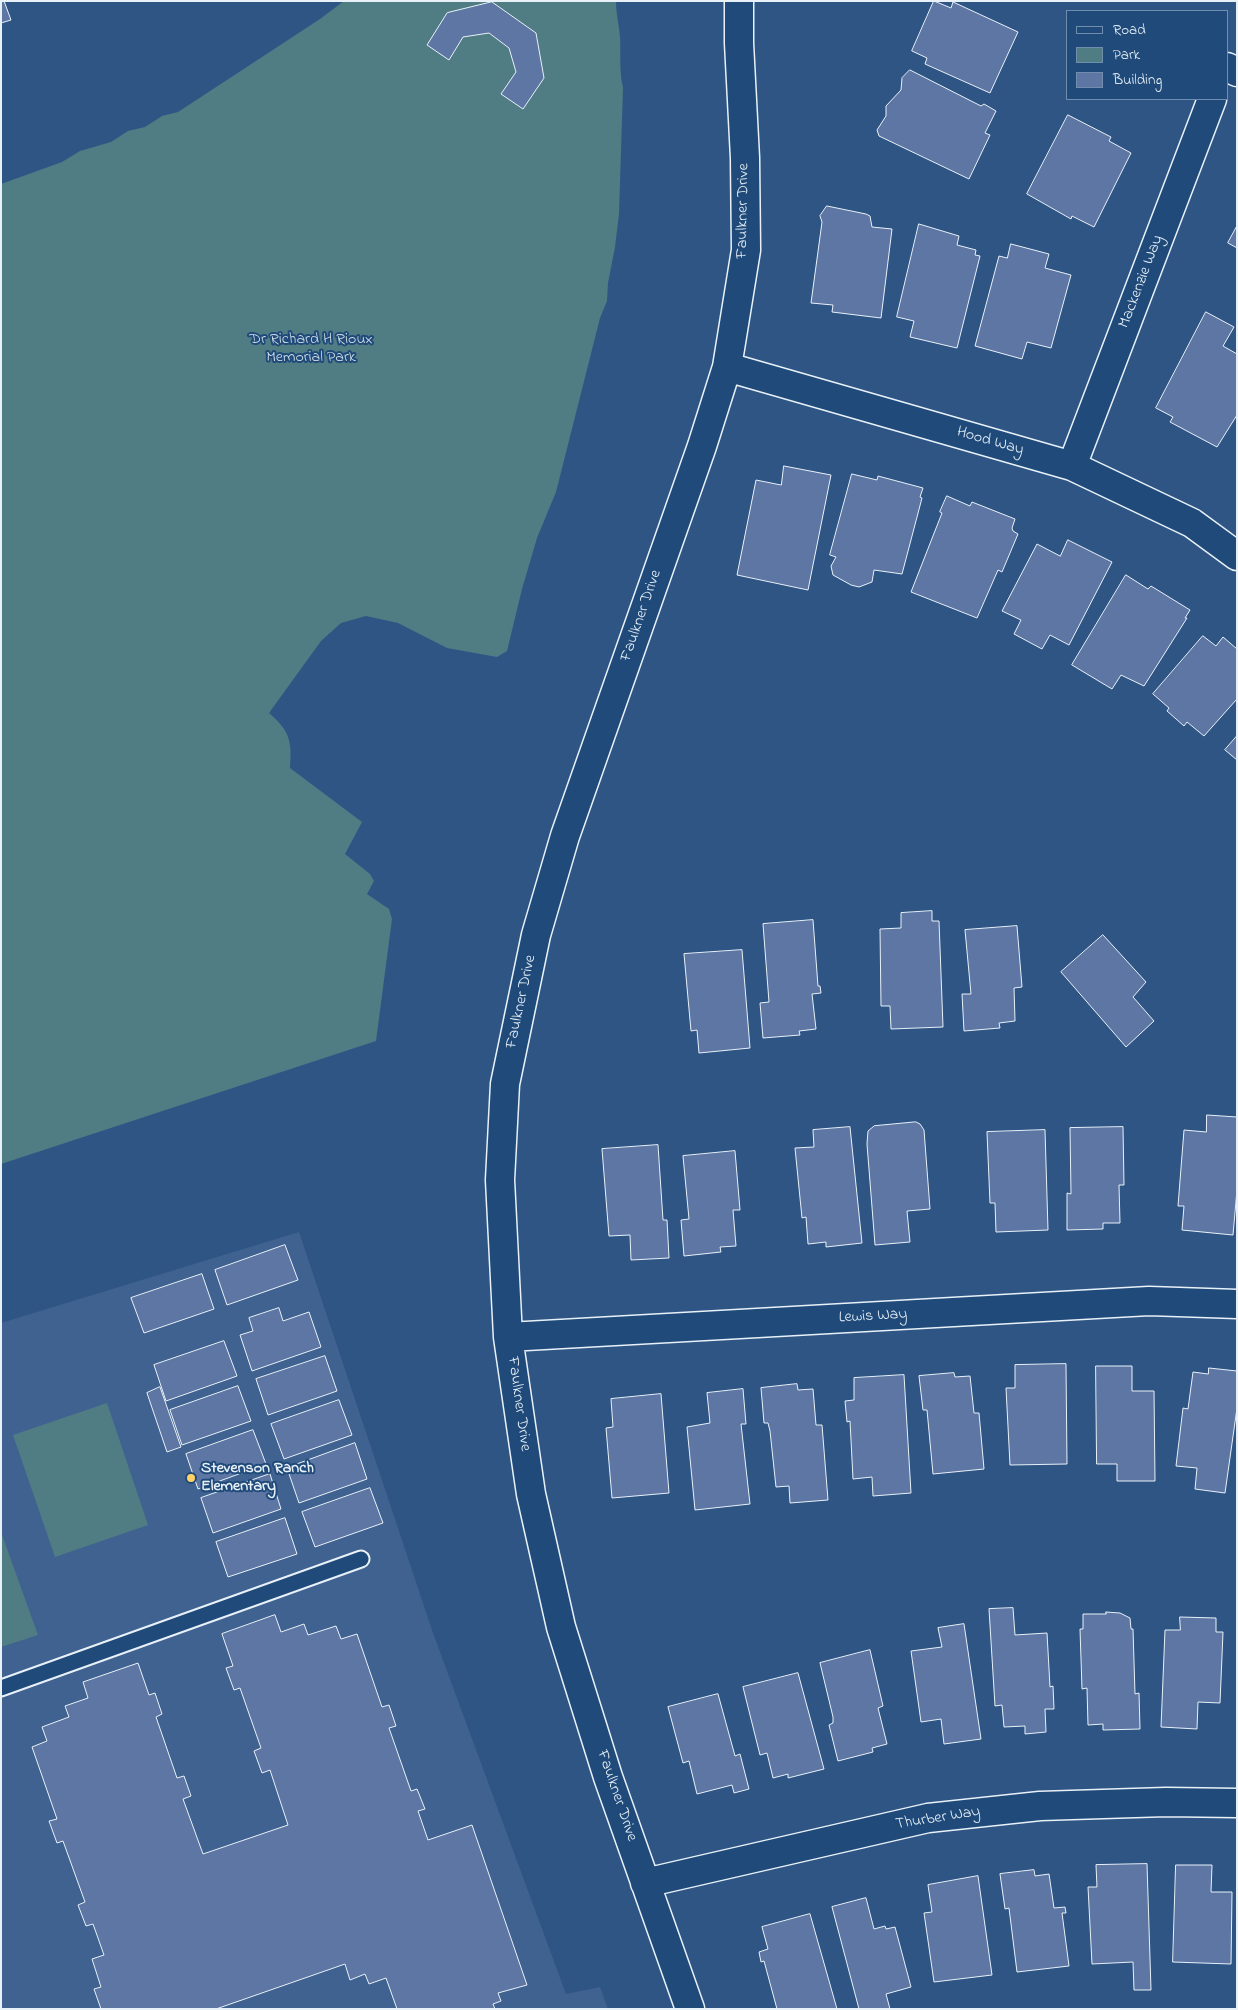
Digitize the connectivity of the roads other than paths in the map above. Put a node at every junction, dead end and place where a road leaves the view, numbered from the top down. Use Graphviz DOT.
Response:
graph roads {
  1 [pos="739,1"];
  2 [pos="1212,100"];
  3 [pos="727,367"];
  4 [pos="1072,466"];
  5 [pos="1237,556"];
  6 [pos="1237,1304"];
  7 [pos="508,1338"];
  8 [pos="361,1559"];
  9 [pos="1,1688"];
  10 [pos="1237,1802"];
  11 [pos="645,1883"];
  12 [pos="690,2009"];
  1 -- 3 [label="street, Faulkner Drive"];
  2 -- 4 [label="street, Mackenzie Way"];
  3 -- 4 [label="street, Hood Way"];
  3 -- 7 [label="street, Faulkner Drive"];
  4 -- 5 [label="street, Hood Way"];
  6 -- 7 [label="street, Lewis Way"];
  7 -- 11 [label="street, Faulkner Drive"];
  8 -- 9 [label="lane"];
  10 -- 11 [label="street, Thurber Way"];
  11 -- 12 [label="street, Faulkner Drive"];
}
